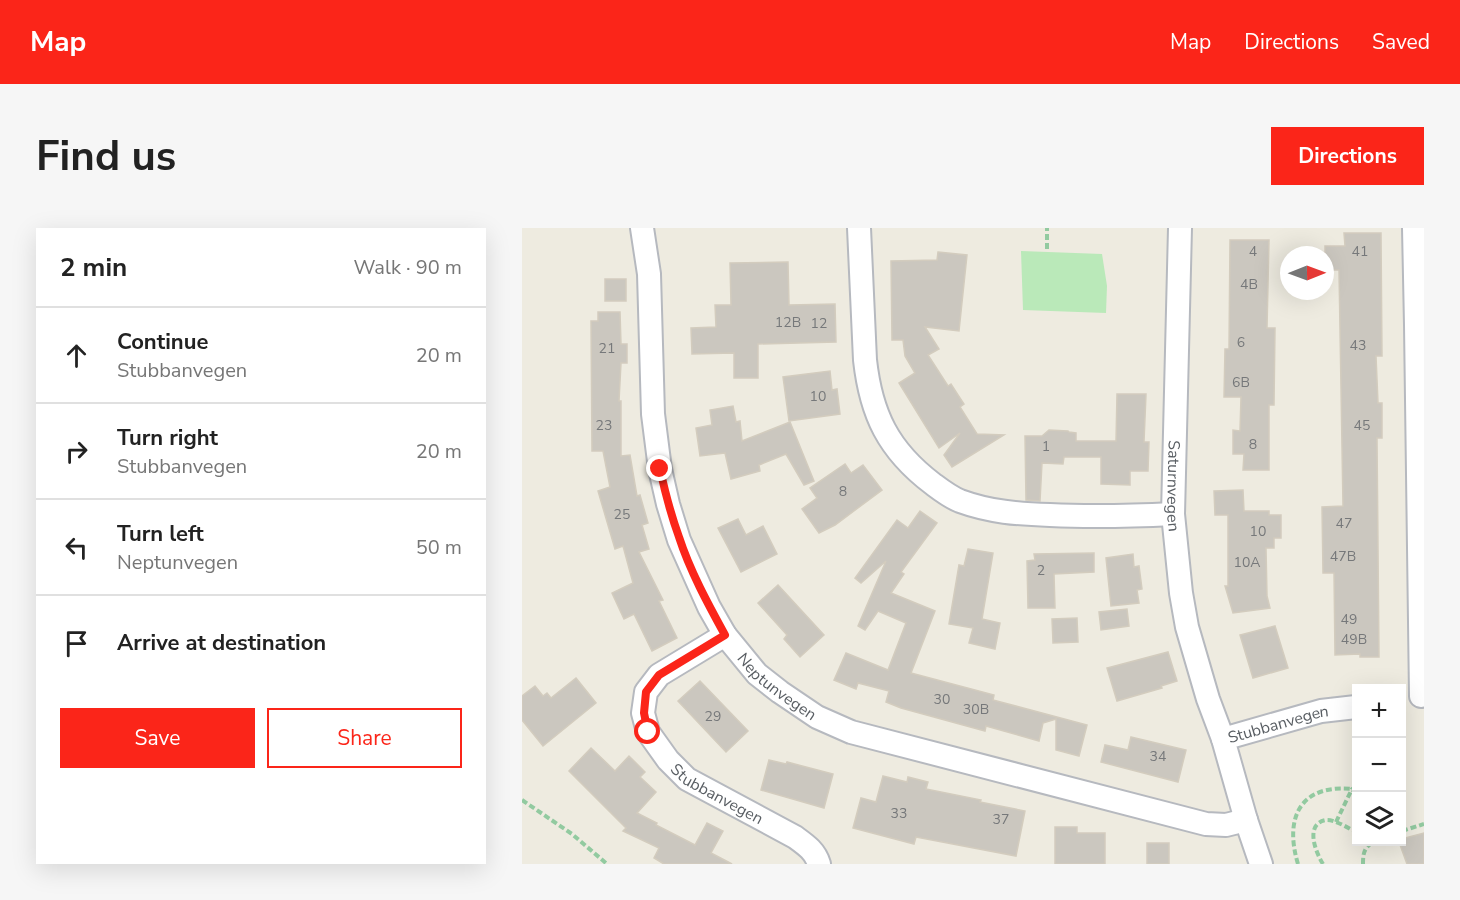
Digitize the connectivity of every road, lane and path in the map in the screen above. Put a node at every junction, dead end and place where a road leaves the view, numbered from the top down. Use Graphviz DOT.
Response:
graph roads {
  1 [pos="642,228"];
  2 [pos="859,228"];
  3 [pos="1047,228"];
  4 [pos="1180,228"];
  5 [pos="1414,228"];
  6 [pos="1047,249"];
  7 [pos="1420,303"];
  8 [pos="1173,514"];
  9 [pos="725,635"];
  10 [pos="1415,697"];
  11 [pos="1352,707"];
  12 [pos="1223,739"];
  13 [pos="1352,788"];
  14 [pos="1352,792"];
  15 [pos="522,800"];
  16 [pos="1246,820"];
  17 [pos="1336,822"];
  18 [pos="1424,824"];
  19 [pos="1406,829"];
  20 [pos="1352,830"];
  21 [pos="1366,846"];
  22 [pos="607,864"];
  23 [pos="819,864"];
  24 [pos="1261,864"];
  25 [pos="1298,864"];
  26 [pos="1323,864"];
  27 [pos="1363,864"];
  1 -- 9 [label="street, Neptunvegen"];
  2 -- 8 [label="street"];
  3 -- 6 [label="path"];
  4 -- 8 [label="street, Saturnvegen"];
  5 -- 7 [label="street"];
  7 -- 10 [label="street"];
  8 -- 12 [label="street, Saturnvegen"];
  9 -- 16 [label="street, Neptunvegen"];
  9 -- 23 [label="street, Stubbanvegen"];
  11 -- 12 [label="street, Stubbanvegen"];
  12 -- 16 [label="street, Stubbanvegen"];
  13 -- 25 [label="path"];
  14 -- 17 [label="path"];
  15 -- 22 [label="path"];
  16 -- 24 [label="street, Stubbanvegen"];
  17 -- 20 [label="path"];
  17 -- 26 [label="path"];
  18 -- 19 [label="path"];
  21 -- 27 [label="path"];
}
